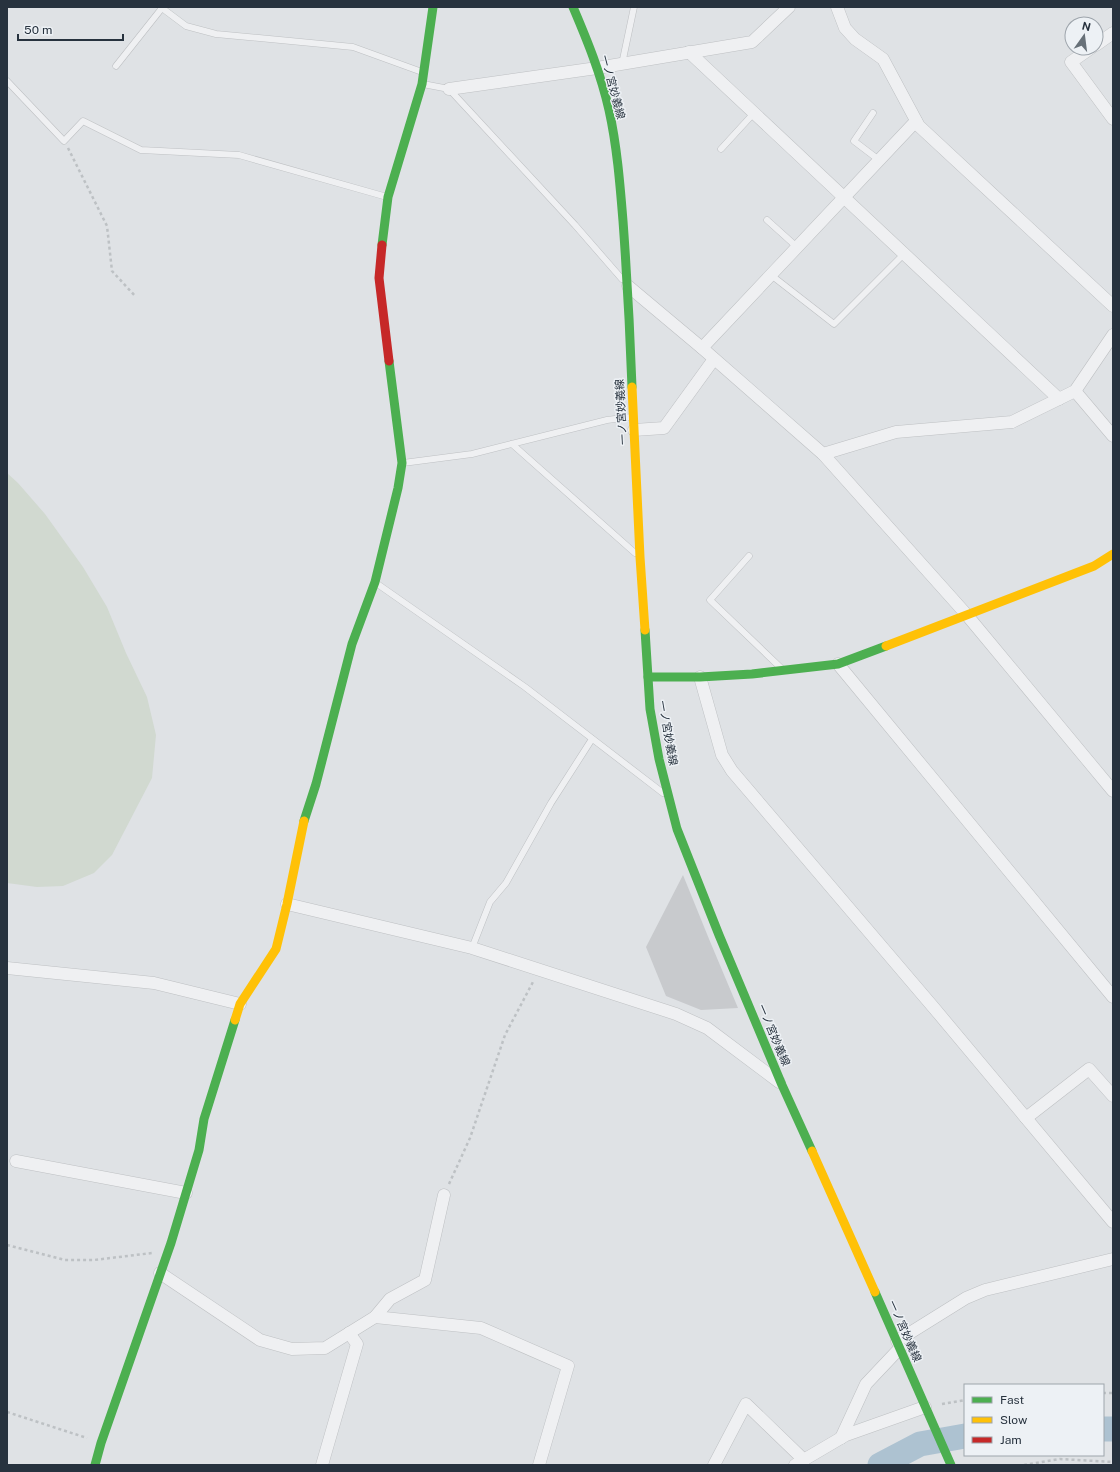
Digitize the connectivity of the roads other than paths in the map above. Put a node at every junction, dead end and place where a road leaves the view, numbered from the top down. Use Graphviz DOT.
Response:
graph roads {
  1 [pos="162,7"];
  2 [pos="433,7"];
  3 [pos="573,7"];
  4 [pos="634,7"];
  5 [pos="788,7"];
  6 [pos="837,7"];
  7 [pos="1113,33"];
  8 [pos="1104,39"];
  9 [pos="689,52"];
  10 [pos="1080,56"];
  11 [pos="622,64"];
  12 [pos="116,66"];
  13 [pos="597,68"];
  14 [pos="423,72"];
  15 [pos="7,81"];
  16 [pos="422,84"];
  17 [pos="449,89"];
  18 [pos="754,113"];
  19 [pos="873,113"];
  20 [pos="1113,119"];
  21 [pos="916,121"];
  22 [pos="721,149"];
  23 [pos="879,160"];
  24 [pos="388,197"];
  25 [pos="844,198"];
  26 [pos="767,220"];
  27 [pos="798,247"];
  28 [pos="904,254"];
  29 [pos="771,274"];
  30 [pos="628,286"];
  31 [pos="1113,306"];
  32 [pos="1113,335"];
  33 [pos="702,348"];
  34 [pos="714,359"];
  35 [pos="1075,391"];
  36 [pos="1059,399"];
  37 [pos="634,417"];
  38 [pos="634,430"];
  39 [pos="1113,436"];
  40 [pos="512,444"];
  41 [pos="823,454"];
  42 [pos="402,463"];
  43 [pos="1113,554"];
  44 [pos="749,556"];
  45 [pos="640,557"];
  46 [pos="375,582"];
  47 [pos="966,614"];
  48 [pos="838,664"];
  49 [pos="783,669"];
  50 [pos="700,676"];
  51 [pos="648,677"];
  52 [pos="592,739"];
  53 [pos="1113,791"];
  54 [pos="668,797"];
  55 [pos="287,904"];
  56 [pos="472,948"];
  57 [pos="7,968"];
  58 [pos="1113,997"];
  59 [pos="240,1004"];
  60 [pos="782,1085"];
  61 [pos="1113,1096"];
  62 [pos="1026,1118"];
  63 [pos="16,1161"];
  64 [pos="186,1192"];
  65 [pos="444,1195"];
  66 [pos="1113,1222"];
  67 [pos="1113,1259"];
  68 [pos="160,1272"];
  69 [pos="374,1317"];
  70 [pos="349,1333"];
  71 [pos="898,1344"];
  72 [pos="928,1412"];
  73 [pos="841,1438"];
  74 [pos="800,1463"];
  75 [pos="94,1465"];
  76 [pos="322,1465"];
  77 [pos="538,1465"];
  78 [pos="714,1465"];
  79 [pos="951,1465"];
  1 -- 12 [label="lane"];
  1 -- 14 [label="lane"];
  2 -- 14 [label="street"];
  3 -- 13 [label="street, 一ノ宮妙義線"];
  4 -- 11 [label="lane"];
  5 -- 9 [label="street"];
  6 -- 21 [label="street"];
  7 -- 8 [label="street"];
  9 -- 11 [label="street"];
  9 -- 18 [label="street"];
  10 -- 20 [label="street"];
  11 -- 13 [label="street"];
  13 -- 17 [label="street"];
  13 -- 30 [label="street, 一ノ宮妙義線"];
  14 -- 16 [label="street"];
  15 -- 24 [label="lane"];
  16 -- 17 [label="lane"];
  16 -- 24 [label="street"];
  17 -- 30 [label="lane"];
  18 -- 22 [label="lane"];
  18 -- 25 [label="street"];
  19 -- 23 [label="lane"];
  21 -- 23 [label="street"];
  21 -- 31 [label="street"];
  23 -- 25 [label="street"];
  24 -- 42 [label="street"];
  25 -- 27 [label="street"];
  25 -- 28 [label="street"];
  26 -- 27 [label="lane"];
  27 -- 29 [label="street"];
  28 -- 29 [label="lane"];
  28 -- 36 [label="street"];
  29 -- 33 [label="street"];
  30 -- 33 [label="street"];
  30 -- 37 [label="street, 一ノ宮妙義線"];
  32 -- 35 [label="street"];
  33 -- 34 [label="street"];
  34 -- 38 [label="street"];
  34 -- 41 [label="street"];
  35 -- 36 [label="street"];
  35 -- 39 [label="street"];
  36 -- 41 [label="street"];
  37 -- 38 [label="street, 一ノ宮妙義線"];
  37 -- 40 [label="lane"];
  38 -- 45 [label="street, 一ノ宮妙義線"];
  40 -- 42 [label="lane"];
  40 -- 45 [label="lane"];
  41 -- 47 [label="street"];
  42 -- 46 [label="street"];
  43 -- 47 [label="street"];
  44 -- 49 [label="lane"];
  45 -- 51 [label="street, 一ノ宮妙義線"];
  46 -- 52 [label="lane"];
  46 -- 55 [label="street"];
  47 -- 48 [label="street"];
  47 -- 53 [label="street"];
  48 -- 49 [label="street"];
  48 -- 58 [label="street"];
  49 -- 50 [label="street"];
  50 -- 51 [label="street"];
  50 -- 62 [label="street"];
  51 -- 54 [label="street, 一ノ宮妙義線"];
  52 -- 54 [label="lane"];
  52 -- 56 [label="lane"];
  54 -- 60 [label="street, 一ノ宮妙義線"];
  55 -- 56 [label="street"];
  55 -- 59 [label="street"];
  56 -- 60 [label="street"];
  57 -- 59 [label="street"];
  59 -- 64 [label="street"];
  60 -- 71 [label="street, 一ノ宮妙義線"];
  61 -- 62 [label="street"];
  62 -- 66 [label="street"];
  63 -- 64 [label="street"];
  64 -- 68 [label="street"];
  65 -- 69 [label="street"];
  67 -- 71 [label="street"];
  68 -- 70 [label="street"];
  68 -- 75 [label="street"];
  69 -- 70 [label="street"];
  69 -- 77 [label="street"];
  70 -- 76 [label="street"];
  71 -- 72 [label="street, 一ノ宮妙義線"];
  71 -- 73 [label="street"];
  72 -- 73 [label="street"];
  72 -- 79 [label="street, 一ノ宮妙義線"];
  73 -- 74 [label="street"];
  74 -- 78 [label="street"];
}
